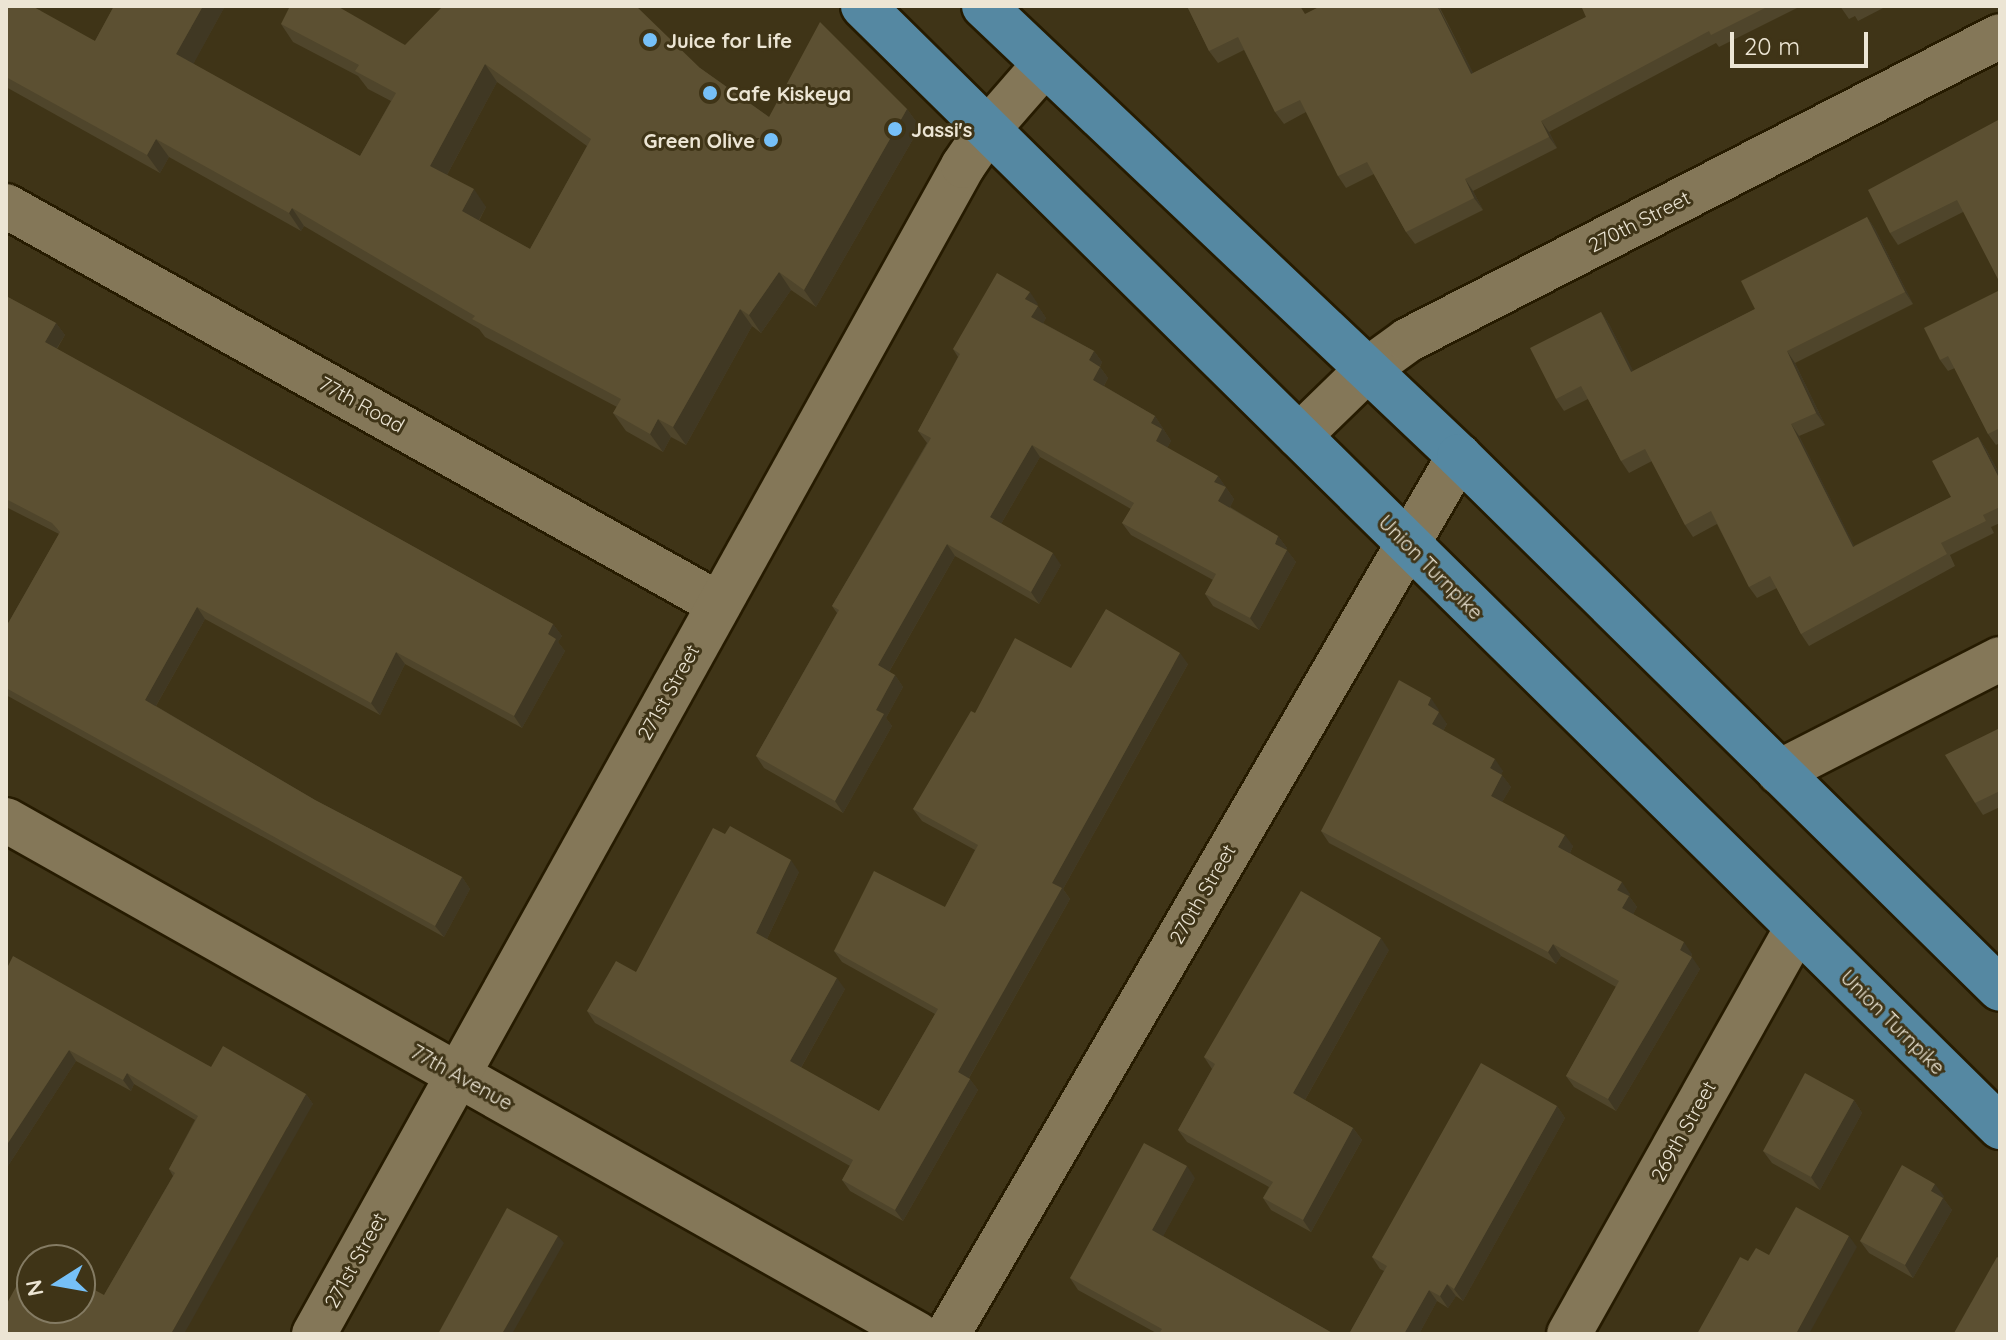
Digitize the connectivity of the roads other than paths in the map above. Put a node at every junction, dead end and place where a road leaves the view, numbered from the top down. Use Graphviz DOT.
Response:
graph roads {
  1 [pos="984,6"];
  2 [pos="884,13"];
  3 [pos="2000,36"];
  4 [pos="1044,65"];
  5 [pos="989,128"];
  6 [pos="6,206"];
  7 [pos="1368,369"];
  8 [pos="1299,436"];
  9 [pos="1459,456"];
  10 [pos="1406,541"];
  11 [pos="717,603"];
  12 [pos="2000,659"];
  13 [pos="1779,772"];
  14 [pos="6,820"];
  15 [pos="1797,928"];
  16 [pos="2000,989"];
  17 [pos="458,1075"];
  18 [pos="2000,1127"];
  19 [pos="314,1334"];
  20 [pos="917,1334"];
  21 [pos="948,1334"];
  22 [pos="1569,1334"];
  1 -- 4 [label="main road"];
  2 -- 5 [label="main road, Union Turnpike"];
  3 -- 7 [label="street, 270th Street"];
  4 -- 5 [label="street, 271st Street"];
  4 -- 7 [label="main road"];
  5 -- 8 [label="main road, Union Turnpike"];
  5 -- 11 [label="street, 271st Street"];
  6 -- 11 [label="street, 77th Road"];
  7 -- 8 [label="street, 270th Street"];
  7 -- 9 [label="main road"];
  8 -- 10 [label="main road, Union Turnpike"];
  9 -- 10 [label="street, 270th Street"];
  9 -- 13 [label="main road"];
  10 -- 15 [label="main road, Union Turnpike"];
  10 -- 21 [label="street, 270th Street"];
  11 -- 17 [label="street, 271st Street"];
  12 -- 13 [label="street"];
  13 -- 16 [label="main road"];
  14 -- 17 [label="street, 77th Avenue"];
  15 -- 18 [label="main road, Union Turnpike"];
  15 -- 22 [label="street, 269th Street"];
  17 -- 19 [label="street, 271st Street"];
  17 -- 20 [label="street, 77th Avenue"];
}
